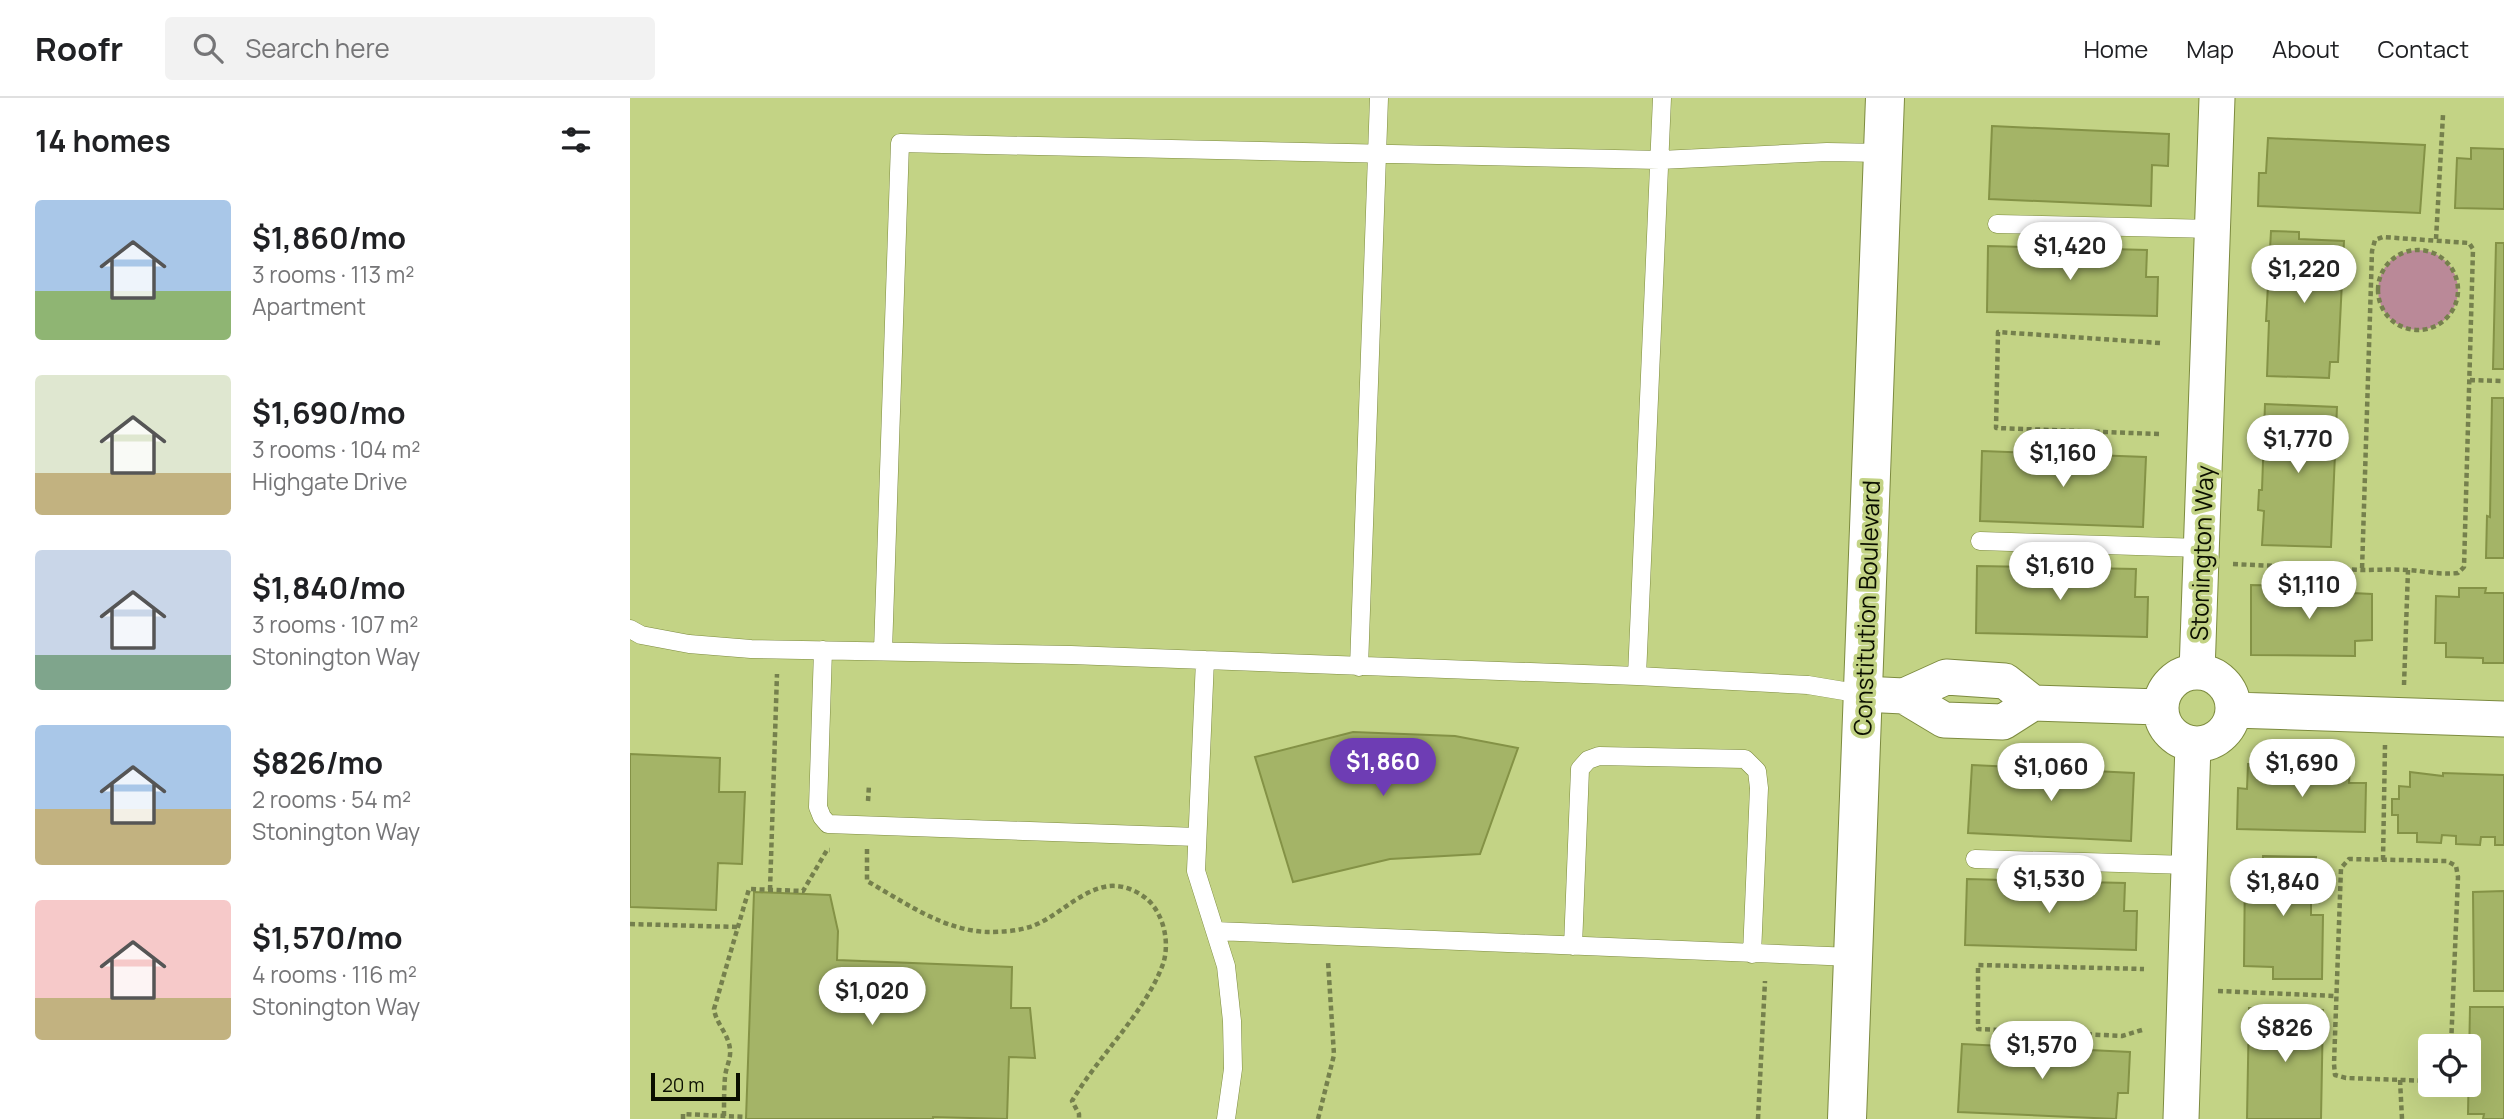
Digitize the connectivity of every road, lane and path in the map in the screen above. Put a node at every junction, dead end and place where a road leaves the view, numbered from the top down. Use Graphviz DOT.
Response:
graph roads {
  1 [pos="1379,98"];
  2 [pos="1662,98"];
  3 [pos="1885,98"];
  4 [pos="2217,98"];
  5 [pos="2442,115"];
  6 [pos="1377,153"];
  7 [pos="1883,153"];
  8 [pos="1660,160"];
  9 [pos="1997,224"];
  10 [pos="2213,229"];
  11 [pos="2436,239"];
  12 [pos="2390,261"];
  13 [pos="2160,343"];
  14 [pos="2470,380"];
  15 [pos="2504,381"];
  16 [pos="2159,434"];
  17 [pos="1980,541"];
  18 [pos="2201,548"];
  19 [pos="2232,564"];
  20 [pos="2362,570"];
  21 [pos="2408,570"];
  22 [pos="630,629"];
  23 [pos="823,650"];
  24 [pos="883,651"];
  25 [pos="1205,660"];
  26 [pos="1359,667"];
  27 [pos="777,668"];
  28 [pos="2197,672"];
  29 [pos="1637,676"];
  30 [pos="2404,685"];
  31 [pos="1862,694"];
  32 [pos="2160,707"];
  33 [pos="2233,710"];
  34 [pos="2504,719"];
  35 [pos="2385,741"];
  36 [pos="2193,744"];
  37 [pos="1197,837"];
  38 [pos="840,850"];
  39 [pos="853,851"];
  40 [pos="1975,859"];
  41 [pos="2383,860"];
  42 [pos="2189,865"];
  43 [pos="770,890"];
  44 [pos="630,924"];
  45 [pos="737,927"];
  46 [pos="1215,931"];
  47 [pos="1573,946"];
  48 [pos="1752,954"];
  49 [pos="1853,957"];
  50 [pos="1328,961"];
  51 [pos="2144,969"];
  52 [pos="1765,981"];
  53 [pos="2218,991"];
  54 [pos="2336,996"];
  55 [pos="2142,1030"];
  56 [pos="2451,1034"];
  57 [pos="2400,1080"];
  58 [pos="2418,1081"];
  59 [pos="724,1116"];
  60 [pos="746,1117"];
  61 [pos="683,1119"];
  62 [pos="1079,1119"];
  63 [pos="1226,1119"];
  64 [pos="1318,1119"];
  65 [pos="1758,1119"];
  66 [pos="1847,1119"];
  67 [pos="2180,1119"];
  68 [pos="2402,1119"];
  1 -- 6 [label="lane"];
  2 -- 8 [label="lane"];
  3 -- 7 [label="main road, Constitution Boulevard"];
  4 -- 10 [label="street, Stonington Way"];
  5 -- 11 [label="path"];
  6 -- 8 [label="lane"];
  6 -- 24 [label="lane"];
  6 -- 26 [label="lane"];
  7 -- 8 [label="lane"];
  7 -- 31 [label="main road, Constitution Boulevard"];
  8 -- 29 [label="lane"];
  9 -- 10 [label="lane"];
  10 -- 18 [label="street, Stonington Way"];
  11 -- 14 [label="path"];
  11 -- 20 [label="path"];
  12 -- 12 [label="path"];
  13 -- 16 [label="path"];
  14 -- 15 [label="path"];
  14 -- 21 [label="path"];
  17 -- 18 [label="lane"];
  18 -- 28 [label="street, Stonington Way"];
  19 -- 20 [label="path"];
  20 -- 21 [label="path"];
  21 -- 30 [label="path"];
  22 -- 23 [label="lane"];
  23 -- 24 [label="lane"];
  23 -- 37 [label="lane"];
  24 -- 25 [label="lane"];
  25 -- 26 [label="lane"];
  25 -- 37 [label="lane"];
  26 -- 29 [label="lane"];
  27 -- 43 [label="path"];
  28 -- 32 [label="street"];
  28 -- 33 [label="street"];
  29 -- 31 [label="lane"];
  31 -- 32 [label="street"];
  31 -- 49 [label="main road, Constitution Boulevard"];
  32 -- 36 [label="street"];
  33 -- 34 [label="street"];
  33 -- 36 [label="street"];
  35 -- 41 [label="path"];
  36 -- 42 [label="street"];
  37 -- 46 [label="lane"];
  38 -- 43 [label="path"];
  39 -- 62 [label="path"];
  40 -- 42 [label="lane"];
  41 -- 54 [label="path"];
  41 -- 56 [label="path"];
  42 -- 67 [label="street"];
  43 -- 45 [label="path"];
  44 -- 45 [label="path"];
  45 -- 59 [label="path"];
  46 -- 47 [label="lane"];
  46 -- 63 [label="lane"];
  47 -- 48 [label="lane"];
  47 -- 48 [label="lane"];
  48 -- 49 [label="lane"];
  49 -- 66 [label="main road, Constitution Boulevard"];
  50 -- 64 [label="path"];
  51 -- 55 [label="path"];
  52 -- 65 [label="path"];
  53 -- 54 [label="path"];
  54 -- 57 [label="path"];
  57 -- 58 [label="path"];
  57 -- 68 [label="path"];
  59 -- 60 [label="path"];
  59 -- 61 [label="path"];
}
